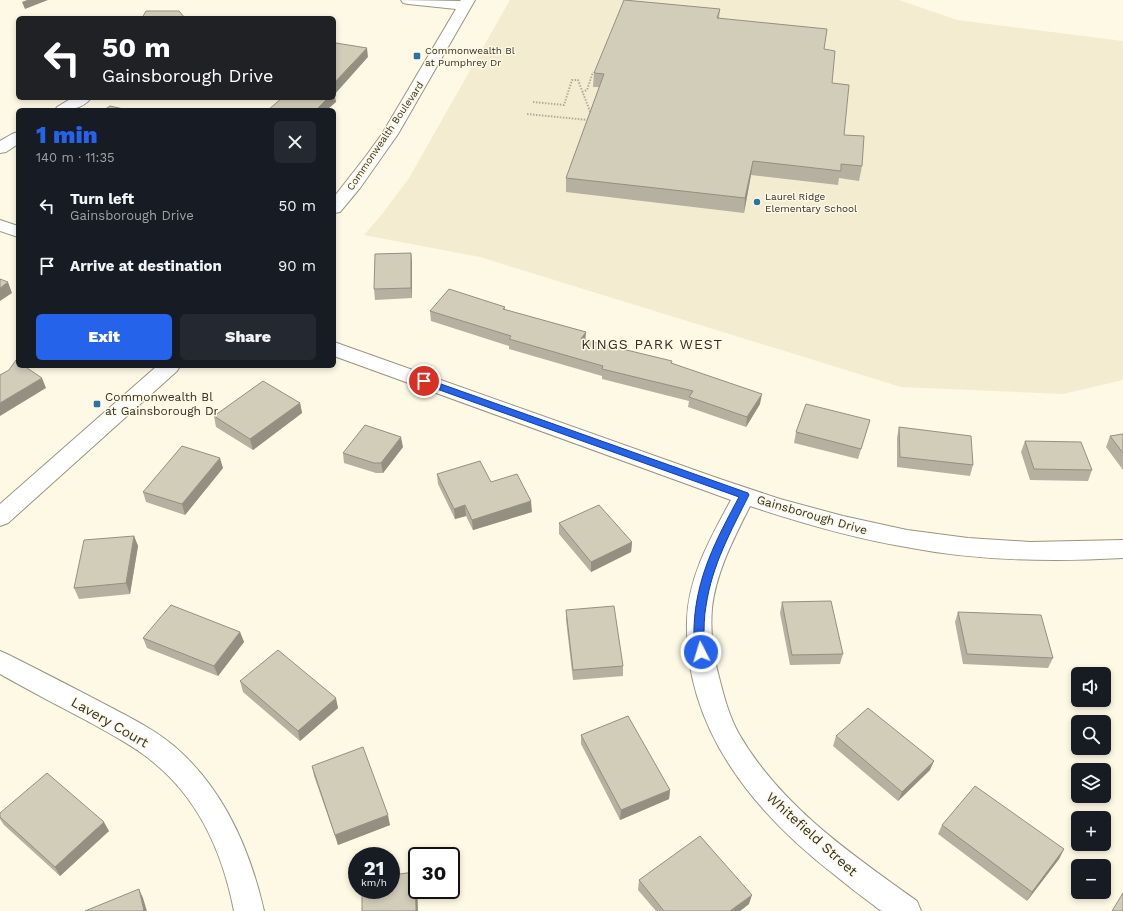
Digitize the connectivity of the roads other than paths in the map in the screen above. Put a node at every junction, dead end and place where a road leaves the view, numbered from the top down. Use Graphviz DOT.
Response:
graph roads {
  1 [pos="408,0"];
  2 [pos="466,3"];
  3 [pos="80,100"];
  4 [pos="66,108"];
  5 [pos="16,138"];
  6 [pos="0,148"];
  7 [pos="336,206"];
  8 [pos="0,225"];
  9 [pos="16,231"];
  10 [pos="336,350"];
  11 [pos="168,368"];
  12 [pos="745,495"];
  13 [pos="0,517"];
  14 [pos="1123,549"];
  15 [pos="0,662"];
  16 [pos="249,911"];
  17 [pos="906,911"];
  1 -- 2 [label="street"];
  2 -- 7 [label="street, Commonwealth Boulevard"];
  3 -- 4 [label="street"];
  5 -- 6 [label="street"];
  8 -- 9 [label="street"];
  10 -- 12 [label="street, Gainsborough Drive"];
  11 -- 13 [label="street"];
  12 -- 14 [label="street, Gainsborough Drive"];
  12 -- 17 [label="street, Whitefield Street"];
  15 -- 16 [label="street, Lavery Court"];
}
